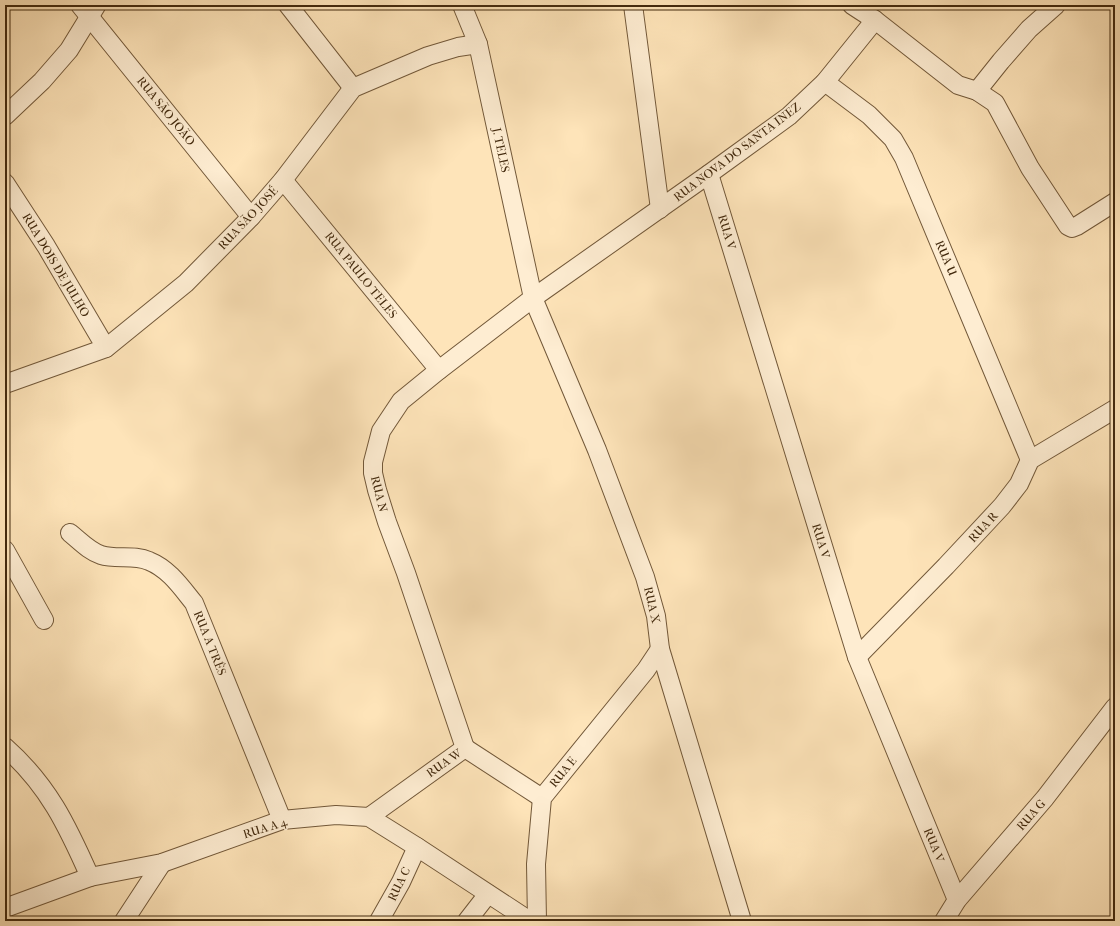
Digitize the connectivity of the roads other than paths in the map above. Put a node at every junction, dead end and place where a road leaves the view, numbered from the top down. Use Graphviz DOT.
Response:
graph roads {
  1 [pos="288,5"];
  2 [pos="462,5"];
  3 [pos="633,5"];
  4 [pos="852,5"];
  5 [pos="1056,5"];
  6 [pos="89,9"];
  7 [pos="875,20"];
  8 [pos="478,44"];
  9 [pos="825,82"];
  10 [pos="353,88"];
  11 [pos="977,91"];
  12 [pos="5,116"];
  13 [pos="709,174"];
  14 [pos="283,180"];
  15 [pos="5,183"];
  16 [pos="1115,202"];
  17 [pos="660,209"];
  18 [pos="252,217"];
  19 [pos="533,298"];
  20 [pos="106,348"];
  21 [pos="439,370"];
  22 [pos="5,384"];
  23 [pos="1115,409"];
  24 [pos="1030,460"];
  25 [pos="70,533"];
  26 [pos="5,550"];
  27 [pos="44,620"];
  28 [pos="660,648"];
  29 [pos="857,657"];
  30 [pos="1115,707"];
  31 [pos="5,747"];
  32 [pos="465,748"];
  33 [pos="542,798"];
  34 [pos="369,817"];
  35 [pos="282,820"];
  36 [pos="417,847"];
  37 [pos="162,863"];
  38 [pos="90,877"];
  39 [pos="488,894"];
  40 [pos="957,900"];
  41 [pos="5,908"];
  42 [pos="124,921"];
  43 [pos="379,921"];
  44 [pos="467,921"];
  45 [pos="530,921"];
  46 [pos="537,921"];
  47 [pos="742,921"];
  48 [pos="944,921"];
  1 -- 10 [label="street"];
  2 -- 8 [label="street, J. TELES"];
  3 -- 17 [label="street"];
  4 -- 7 [label="street"];
  5 -- 11 [label="street"];
  6 -- 12 [label="street"];
  6 -- 18 [label="street, RUA SÃO JOÃO"];
  7 -- 9 [label="street, RUA NOVA DO SANTA INEZ"];
  7 -- 11 [label="street"];
  8 -- 10 [label="street, RUA SÃO JOSÉ"];
  8 -- 19 [label="street, J. TELES"];
  9 -- 13 [label="street, RUA NOVA DO SANTA INEZ"];
  9 -- 24 [label="street, RUA U"];
  10 -- 14 [label="street, RUA SÃO JOSÉ"];
  11 -- 16 [label="street"];
  13 -- 17 [label="street, RUA NOVA DO SANTA INEZ"];
  13 -- 29 [label="street, RUA V"];
  14 -- 18 [label="street, RUA SÃO JOSÉ"];
  14 -- 21 [label="street, RUA PAULO TELES"];
  15 -- 20 [label="street, RUA DOIS DE JULHO"];
  17 -- 19 [label="street, RUA NOVA DO SANTA INEZ"];
  18 -- 20 [label="street, RUA SÃO JOSÉ"];
  19 -- 21 [label="street, RUA N"];
  19 -- 28 [label="street, RUA X"];
  20 -- 22 [label="street, RUA SÃO JOSÉ"];
  21 -- 32 [label="street, RUA N"];
  23 -- 24 [label="street"];
  24 -- 29 [label="street, RUA R"];
  25 -- 35 [label="street, RUA A TRÊS"];
  26 -- 27 [label="street"];
  28 -- 33 [label="street, RUA E"];
  28 -- 47 [label="street, RUA X"];
  29 -- 40 [label="street, RUA V"];
  30 -- 40 [label="street, RUA G"];
  31 -- 38 [label="street"];
  32 -- 33 [label="street, RUA W"];
  32 -- 34 [label="street, RUA W"];
  33 -- 46 [label="street, RUA E"];
  34 -- 35 [label="street, RUA A 4"];
  34 -- 36 [label="street, RUA A 4"];
  35 -- 37 [label="street, RUA A 4"];
  36 -- 39 [label="street, RUA A 4"];
  36 -- 43 [label="street, RUA C"];
  37 -- 38 [label="street, RUA A 4"];
  37 -- 42 [label="street"];
  38 -- 41 [label="street, RUA A 4"];
  39 -- 44 [label="street"];
  39 -- 45 [label="street, RUA A 4"];
  40 -- 48 [label="street, RUA G"];
}
